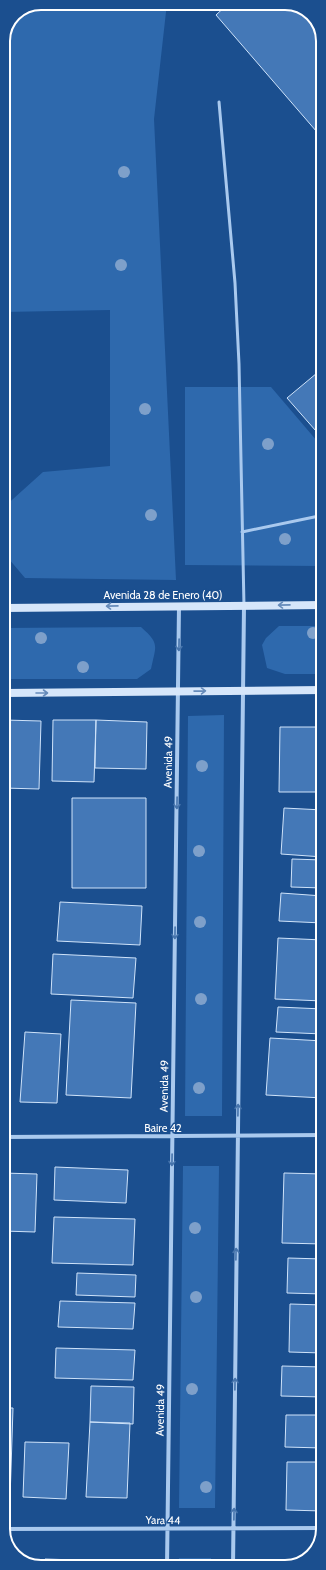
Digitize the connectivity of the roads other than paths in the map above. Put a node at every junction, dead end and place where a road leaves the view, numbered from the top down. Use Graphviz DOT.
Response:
graph roads {
  1 [pos="219,102"];
  2 [pos="316,517"];
  3 [pos="242,532"];
  4 [pos="316,605"];
  5 [pos="179,606"];
  6 [pos="244,606"];
  7 [pos="10,608"];
  8 [pos="243,690"];
  9 [pos="316,690"];
  10 [pos="178,691"];
  11 [pos="10,693"];
  12 [pos="316,1135"];
  13 [pos="238,1136"];
  14 [pos="10,1137"];
  15 [pos="172,1137"];
  16 [pos="167,1528"];
  17 [pos="316,1528"];
  18 [pos="10,1529"];
  19 [pos="234,1529"];
  20 [pos="167,1560"];
  21 [pos="233,1560"];
  1 -- 3 [label="lane"];
  2 -- 3 [label="lane"];
  3 -- 6 [label="lane"];
  4 -- 6 [label="main road, Avenida 28 de Enero (40), one-way"];
  5 -- 6 [label="main road, Avenida 28 de Enero (40)"];
  5 -- 7 [label="main road, Avenida 28 de Enero (40), one-way"];
  5 -- 10 [label="street, Avenida 49, one-way"];
  6 -- 8 [label="street"];
  8 -- 9 [label="main road"];
  10 -- 8 [label="main road, one-way"];
  13 -- 8 [label="street, one-way"];
  11 -- 10 [label="main road, one-way"];
  10 -- 15 [label="street, Avenida 49, one-way"];
  12 -- 13 [label="street, Baire 42"];
  13 -- 15 [label="street, Baire 42"];
  19 -- 13 [label="street, one-way"];
  14 -- 15 [label="street, Baire 42"];
  15 -- 16 [label="street, Avenida 49, one-way"];
  16 -- 18 [label="street, Yara 44"];
  16 -- 19 [label="street, Yara 44"];
  16 -- 20 [label="street, Avenida 49"];
  17 -- 19 [label="street, Yara 44"];
  19 -- 21 [label="street"];
}
